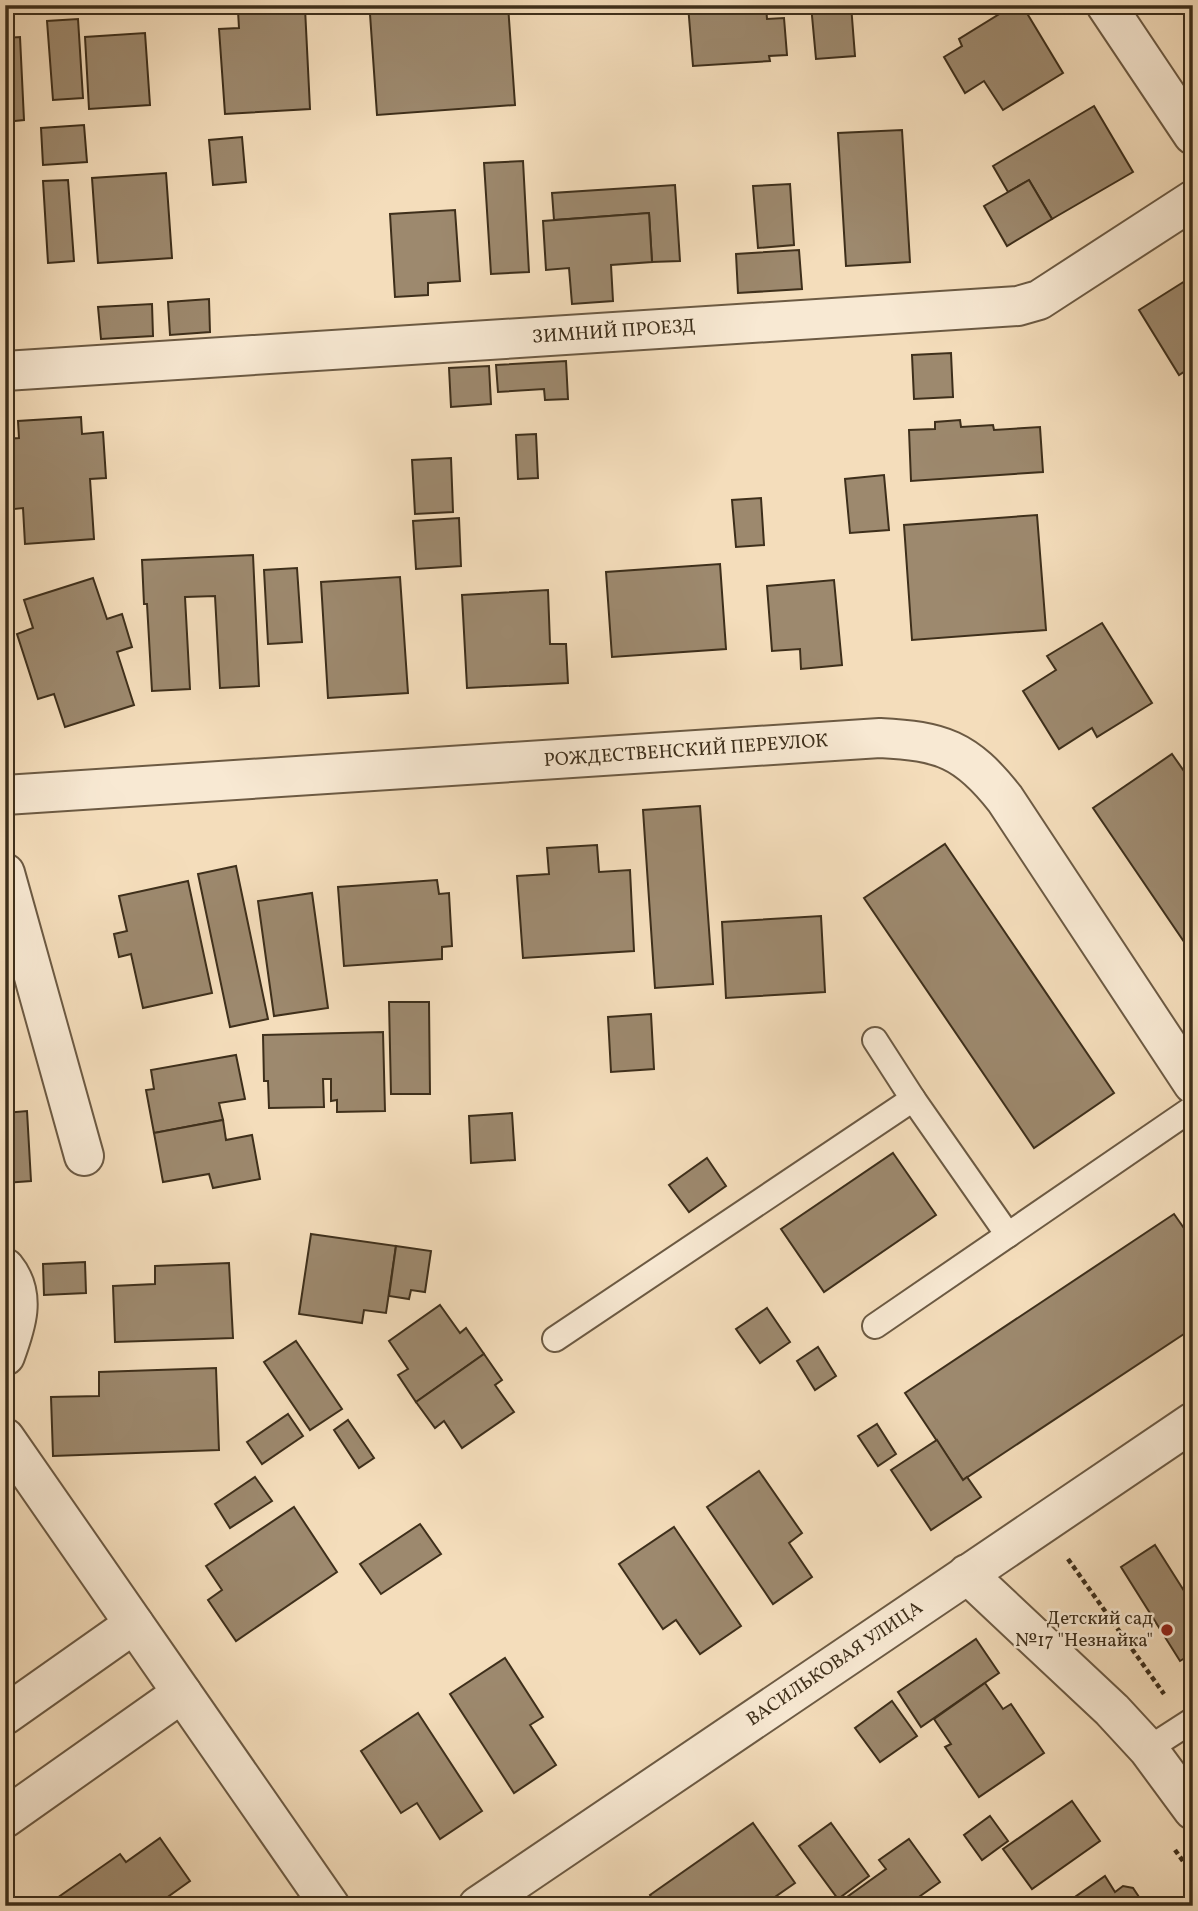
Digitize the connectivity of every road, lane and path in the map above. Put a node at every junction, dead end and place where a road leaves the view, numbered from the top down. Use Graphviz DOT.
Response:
graph roads {
  1 [pos="1106,5"];
  2 [pos="1193,135"];
  3 [pos="1193,200"];
  4 [pos="5,370"];
  5 [pos="5,795"];
  6 [pos="5,873"];
  7 [pos="876,1040"];
  8 [pos="1193,1084"];
  9 [pos="913,1099"];
  10 [pos="1193,1108"];
  11 [pos="84,1156"];
  12 [pos="1008,1235"];
  13 [pos="5,1268"];
  14 [pos="875,1326"];
  15 [pos="555,1339"];
  16 [pos="5,1356"];
  17 [pos="1193,1422"];
  18 [pos="5,1438"];
  19 [pos="1067,1558"];
  20 [pos="967,1574"];
  21 [pos="134,1624"];
  22 [pos="182,1693"];
  23 [pos="5,1715"];
  24 [pos="1189,1722"];
  25 [pos="1148,1749"];
  26 [pos="1193,1810"];
  27 [pos="5,1818"];
  28 [pos="1174,1848"];
  29 [pos="1193,1875"];
  30 [pos="330,1906"];
  31 [pos="478,1906"];
  1 -- 2 [label="street"];
  3 -- 4 [label="street, ЗИМНИЙ ПРОЕЗД"];
  5 -- 8 [label="street, РОЖДЕСТВЕНСКИЙ ПЕРЕУЛОК"];
  6 -- 11 [label="street"];
  7 -- 9 [label="lane"];
  9 -- 12 [label="lane"];
  9 -- 15 [label="lane"];
  10 -- 12 [label="lane"];
  12 -- 14 [label="lane"];
  13 -- 16 [label="street"];
  17 -- 20 [label="street, ВАСИЛЬКОВАЯ УЛИЦА"];
  18 -- 21 [label="street"];
  19 -- 24 [label="path"];
  20 -- 25 [label="street"];
  20 -- 31 [label="street, ВАСИЛЬКОВАЯ УЛИЦА"];
  21 -- 22 [label="street"];
  21 -- 23 [label="street"];
  22 -- 27 [label="street"];
  22 -- 30 [label="street"];
  24 -- 25 [label="lane"];
  25 -- 26 [label="street"];
  28 -- 29 [label="path"];
}
